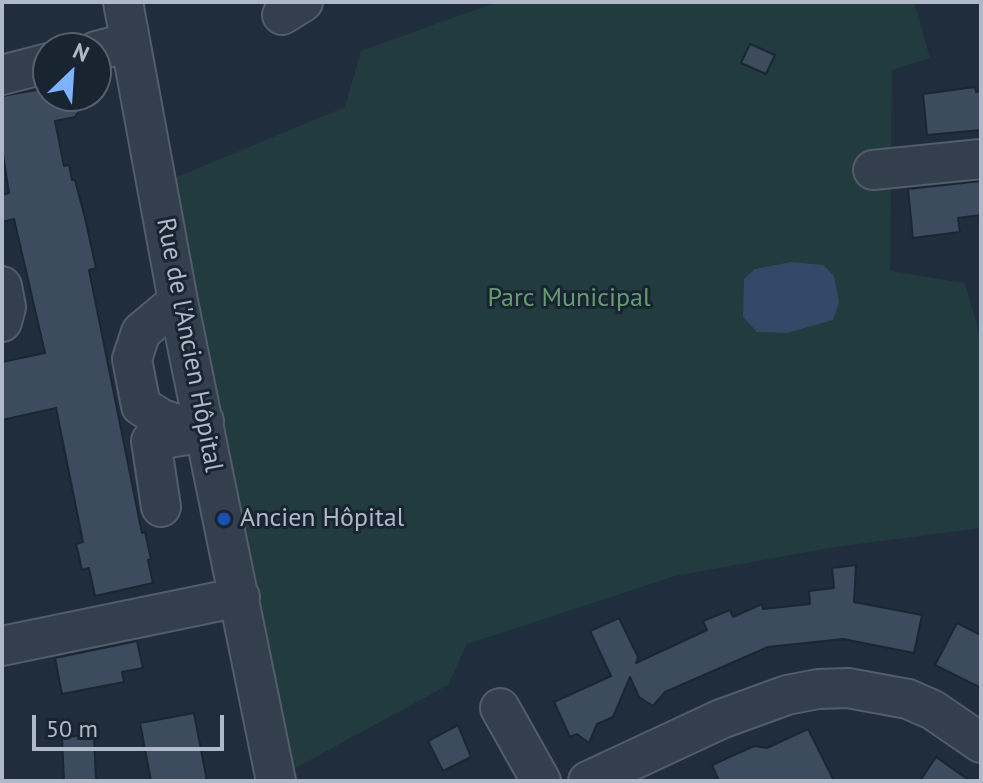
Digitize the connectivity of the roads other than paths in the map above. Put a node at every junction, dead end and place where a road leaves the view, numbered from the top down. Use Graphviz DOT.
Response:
graph roads {
  1 [pos="123,2"];
  2 [pos="113,46"];
  3 [pos="32,67"];
  4 [pos="2,75"];
  5 [pos="981,159"];
  6 [pos="873,170"];
  7 [pos="2,286"];
  8 [pos="178,301"];
  9 [pos="2,322"];
  10 [pos="205,426"];
  11 [pos="161,507"];
  12 [pos="240,597"];
  13 [pos="2,646"];
  14 [pos="500,708"];
  15 [pos="981,743"];
  16 [pos="276,781"];
  17 [pos="541,781"];
  18 [pos="588,781"];
  1 -- 2 [label="street, Rue de l'Ancien Hôpital"];
  2 -- 8 [label="street, Rue de l'Ancien Hôpital"];
  3 -- 4 [label="street"];
  5 -- 6 [label="street"];
  7 -- 9 [label="street"];
  8 -- 10 [label="street, Rue de l'Ancien Hôpital"];
  8 -- 10 [label="street"];
  10 -- 11 [label="street"];
  10 -- 12 [label="street, Rue de l'Ancien Hôpital"];
  12 -- 13 [label="street"];
  12 -- 16 [label="street, Rue de l'Ancien Hôpital"];
  14 -- 17 [label="street"];
  15 -- 18 [label="street"];
}
